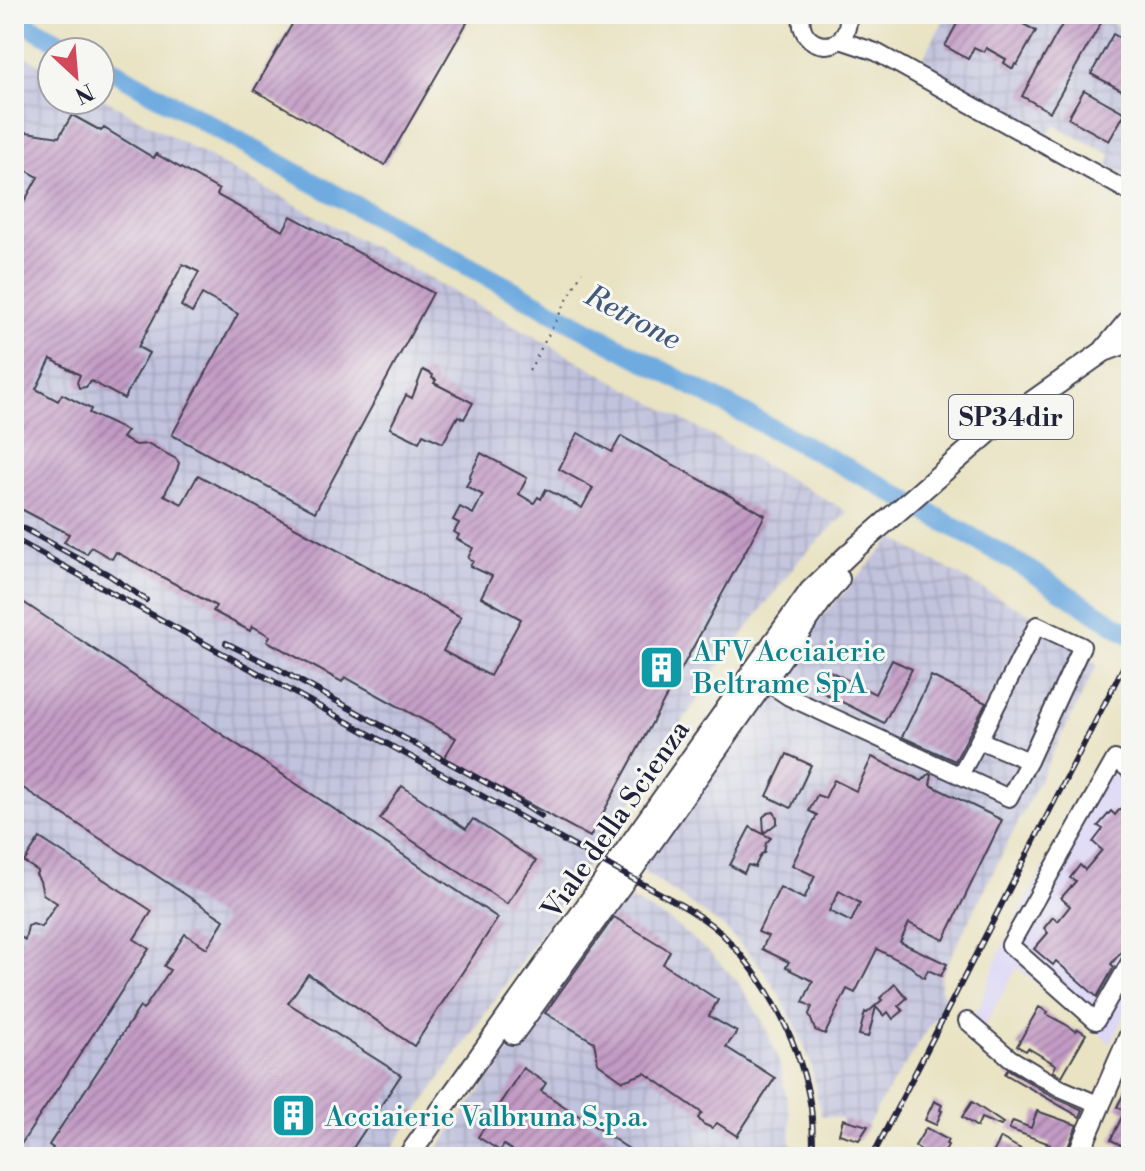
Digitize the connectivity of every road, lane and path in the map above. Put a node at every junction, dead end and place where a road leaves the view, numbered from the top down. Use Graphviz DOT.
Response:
graph roads {
  1 [pos="799,17"];
  2 [pos="845,27"];
  3 [pos="1131,193"];
  4 [pos="582,272"];
  5 [pos="1131,318"];
  6 [pos="1131,341"];
  7 [pos="1104,351"];
  8 [pos="529,371"];
  9 [pos="881,527"];
  10 [pos="765,681"];
  11 [pos="979,740"];
  12 [pos="1029,761"];
  13 [pos="1131,771"];
  14 [pos="960,775"];
  15 [pos="1131,960"];
  16 [pos="967,1021"];
  17 [pos="1131,1033"];
  18 [pos="1100,1105"];
  19 [pos="408,1157"];
  20 [pos="424,1157"];
  21 [pos="1077,1157"];
  1 -- 2 [label="street"];
  2 -- 3 [label="street"];
  4 -- 8 [label="path"];
  5 -- 7 [label="main road, SP34dir"];
  6 -- 7 [label="main road, SP34dir"];
  7 -- 9 [label="main road, Viale della Scienza / SP34dir"];
  9 -- 10 [label="main road, Viale della Scienza"];
  9 -- 19 [label="main road, Viale della Scienza"];
  10 -- 14 [label="street"];
  10 -- 20 [label="main road, Viale della Scienza"];
  11 -- 12 [label="street"];
  11 -- 12 [label="street"];
  11 -- 14 [label="street"];
  12 -- 14 [label="street"];
  13 -- 15 [label="street"];
  16 -- 18 [label="street"];
  17 -- 18 [label="main road"];
  18 -- 21 [label="main road"];
}
